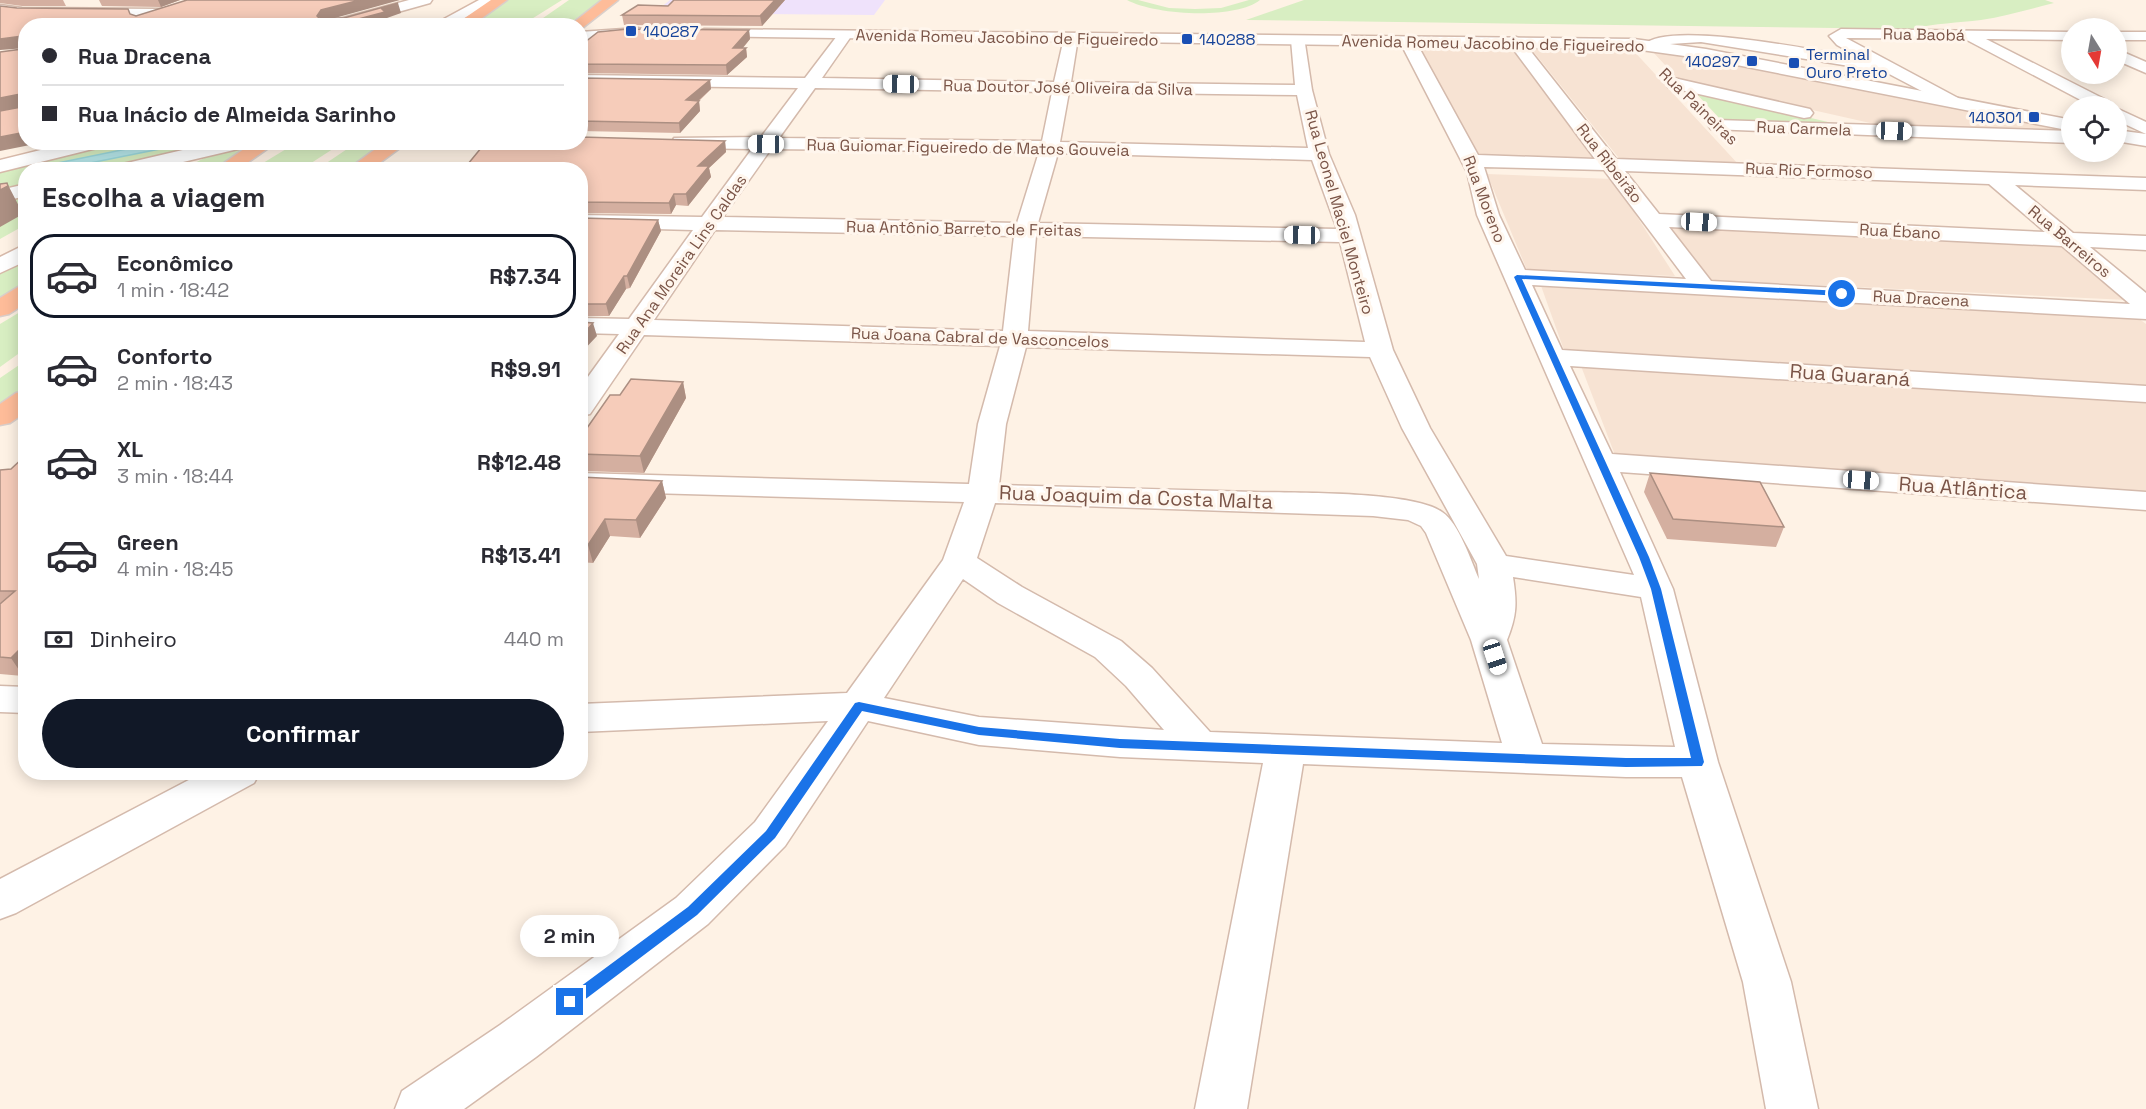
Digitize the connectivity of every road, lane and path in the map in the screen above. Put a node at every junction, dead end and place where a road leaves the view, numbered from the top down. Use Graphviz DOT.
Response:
graph roads {
  1 [pos="425,0"];
  2 [pos="490,0"];
  3 [pos="500,0"];
  4 [pos="611,0"];
  5 [pos="0,9"];
  6 [pos="589,16"];
  7 [pos="147,18"];
  8 [pos="359,18"];
  9 [pos="454,18"];
  10 [pos="472,18"];
  11 [pos="586,18"];
  12 [pos="630,31"];
  13 [pos="658,32"];
  14 [pos="692,33"];
  15 [pos="845,34"];
  16 [pos="1965,35"];
  17 [pos="588,36"];
  18 [pos="2061,36"];
  19 [pos="2127,36"];
  20 [pos="2146,36"];
  21 [pos="1071,38"];
  22 [pos="1299,40"];
  23 [pos="1408,42"];
  24 [pos="1516,42"];
  25 [pos="1634,44"];
  26 [pos="1652,45"];
  27 [pos="2127,59"];
  28 [pos="1884,67"];
  29 [pos="2146,68"];
  30 [pos="588,80"];
  31 [pos="810,83"];
  32 [pos="1674,83"];
  33 [pos="1060,87"];
  34 [pos="1304,90"];
  35 [pos="2084,96"];
  36 [pos="1952,102"];
  37 [pos="1709,116"];
  38 [pos="2127,121"];
  39 [pos="2061,124"];
  40 [pos="1879,130"];
  41 [pos="2146,136"];
  42 [pos="2061,137"];
  43 [pos="2127,137"];
  44 [pos="1733,139"];
  45 [pos="662,141"];
  46 [pos="766,144"];
  47 [pos="1050,147"];
  48 [pos="70,150"];
  49 [pos="81,150"];
  50 [pos="205,150"];
  51 [pos="216,150"];
  52 [pos="255,150"];
  53 [pos="387,150"];
  54 [pos="1319,154"];
  55 [pos="1749,154"];
  56 [pos="41,158"];
  57 [pos="1471,161"];
  58 [pos="18,162"];
  59 [pos="20,162"];
  60 [pos="155,162"];
  61 [pos="193,162"];
  62 [pos="236,162"];
  63 [pos="368,162"];
  64 [pos="1611,165"];
  65 [pos="0,166"];
  66 [pos="1765,169"];
  67 [pos="1993,177"];
  68 [pos="2146,184"];
  69 [pos="18,192"];
  70 [pos="0,196"];
  71 [pos="1653,220"];
  72 [pos="588,221"];
  73 [pos="708,224"];
  74 [pos="1026,229"];
  75 [pos="1348,236"];
  76 [pos="2067,238"];
  77 [pos="2146,243"];
  78 [pos="18,256"];
  79 [pos="0,266"];
  80 [pos="1517,277"];
  81 [pos="1702,285"];
  82 [pos="18,297"];
  83 [pos="2146,305"];
  84 [pos="0,309"];
  85 [pos="2146,312"];
  86 [pos="588,326"];
  87 [pos="637,327"];
  88 [pos="1015,338"];
  89 [pos="1380,350"];
  90 [pos="1553,357"];
  91 [pos="2146,394"];
  92 [pos="588,397"];
  93 [pos="18,405"];
  94 [pos="0,417"];
  95 [pos="1600,462"];
  96 [pos="588,482"];
  97 [pos="983,492"];
  98 [pos="2146,501"];
  99 [pos="959,561"];
  100 [pos="1494,564"];
  101 [pos="1650,573"];
  102 [pos="1489,640"];
  103 [pos="0,699"];
  104 [pos="18,700"];
  105 [pos="859,706"];
  106 [pos="588,718"];
  107 [pos="1198,745"];
  108 [pos="1286,748"];
  109 [pos="1527,758"];
  110 [pos="1698,762"];
  111 [pos="225,780"];
  112 [pos="0,900"];
  113 [pos="421,1109"];
  114 [pos="1221,1109"];
  115 [pos="1792,1109"];
  1 -- 8 [label="street"];
  2 -- 9 [label="street"];
  3 -- 10 [label="highway"];
  4 -- 6 [label="highway"];
  5 -- 7 [label="street"];
  6 -- 11 [label="highway"];
  6 -- 12 [label="street"];
  12 -- 13 [label="street"];
  12 -- 17 [label="street"];
  14 -- 15 [label="street, Avenida Romeu Jacobino de Figueiredo"];
  15 -- 21 [label="street, Avenida Romeu Jacobino de Figueiredo"];
  15 -- 31 [label="street, Rua Ana Moreira Lins Caldas"];
  16 -- 18 [label="street, Rua Baobá"];
  16 -- 28 [label="street, Rua Baobá"];
  16 -- 35 [label="street"];
  19 -- 20 [label="street"];
  21 -- 22 [label="street, Avenida Romeu Jacobino de Figueiredo"];
  21 -- 33 [label="street"];
  22 -- 23 [label="street, Avenida Romeu Jacobino de Figueiredo"];
  22 -- 34 [label="street, Rua Leonel Maciel Monteiro"];
  23 -- 24 [label="street, Avenida Romeu Jacobino de Figueiredo"];
  23 -- 57 [label="street, Rua Moreno"];
  24 -- 25 [label="street, Avenida Romeu Jacobino de Figueiredo"];
  24 -- 64 [label="street, Rua Ribeirão"];
  25 -- 26 [label="street, Avenida Romeu Jacobino de Figueiredo"];
  25 -- 32 [label="street, Rua Paineiras"];
  26 -- 28 [label="street, Rua Baobá"];
  26 -- 36 [label="street, Avenida Romeu Jacobino de Figueiredo"];
  27 -- 29 [label="street"];
  28 -- 36 [label="street, Rua Baobá"];
  30 -- 31 [label="street, Rua Doutor José Oliveira da Silva"];
  31 -- 33 [label="street, Rua Doutor José Oliveira da Silva"];
  31 -- 46 [label="street, Rua Ana Moreira Lins Caldas"];
  32 -- 37 [label="street, Rua Paineiras"];
  32 -- 40 [label="street"];
  33 -- 34 [label="street, Rua Doutor José Oliveira da Silva"];
  33 -- 47 [label="street"];
  34 -- 54 [label="street, Rua Leonel Maciel Monteiro"];
  36 -- 39 [label="street, Avenida Romeu Jacobino de Figueiredo"];
  37 -- 40 [label="street, Rua Carmela"];
  37 -- 44 [label="street, Rua Paineiras"];
  38 -- 41 [label="street"];
  40 -- 42 [label="street, Rua Carmela"];
  41 -- 43 [label="street"];
  45 -- 46 [label="street, Rua Guiomar Figueiredo de Matos Gouveia"];
  46 -- 47 [label="street, Rua Guiomar Figueiredo de Matos Gouveia"];
  46 -- 73 [label="street, Rua Ana Moreira Lins Caldas"];
  47 -- 54 [label="street, Rua Guiomar Figueiredo de Matos Gouveia"];
  47 -- 74 [label="street"];
  48 -- 56 [label="street"];
  49 -- 56 [label="street"];
  50 -- 60 [label="street"];
  51 -- 61 [label="street"];
  52 -- 62 [label="highway"];
  53 -- 63 [label="highway"];
  54 -- 75 [label="street, Rua Leonel Maciel Monteiro"];
  55 -- 66 [label="street, Rua Paineiras"];
  56 -- 59 [label="street"];
  57 -- 64 [label="street, Rua Rio Formoso"];
  57 -- 80 [label="street, Rua Moreno"];
  58 -- 65 [label="street"];
  64 -- 66 [label="street, Rua Rio Formoso"];
  64 -- 71 [label="street, Rua Ribeirão"];
  66 -- 67 [label="street, Rua Rio Formoso"];
  67 -- 68 [label="street, Rua Rio Formoso"];
  67 -- 76 [label="street, Rua Barreiros"];
  69 -- 70 [label="street"];
  71 -- 76 [label="street, Rua Ébano"];
  71 -- 81 [label="street, Rua Ribeirão"];
  72 -- 73 [label="street, Rua Antônio Barreto de Freitas"];
  73 -- 74 [label="street, Rua Antônio Barreto de Freitas"];
  73 -- 87 [label="street, Rua Ana Moreira Lins Caldas"];
  74 -- 75 [label="street, Rua Antônio Barreto de Freitas"];
  74 -- 88 [label="street"];
  75 -- 89 [label="street, Rua Leonel Maciel Monteiro"];
  76 -- 77 [label="street, Rua Ébano"];
  76 -- 83 [label="street, Rua Barreiros"];
  78 -- 79 [label="street"];
  80 -- 81 [label="street, Rua Dracena"];
  80 -- 90 [label="street, Rua Moreno"];
  81 -- 85 [label="street, Rua Dracena"];
  82 -- 84 [label="highway"];
  86 -- 87 [label="street, Rua Joana Cabral de Vasconcelos"];
  87 -- 88 [label="street, Rua Joana Cabral de Vasconcelos"];
  87 -- 92 [label="street, Rua Ana Moreira Lins Caldas"];
  88 -- 89 [label="street, Rua Joana Cabral de Vasconcelos"];
  88 -- 97 [label="street"];
  89 -- 100 [label="street, Rua Leonel Maciel Monteiro"];
  90 -- 91 [label="street, Rua Guaraná"];
  90 -- 95 [label="street, Rua Moreno"];
  93 -- 94 [label="highway"];
  95 -- 98 [label="street, Rua Atlântica"];
  95 -- 101 [label="street, Rua Moreno"];
  96 -- 97 [label="street, Rua Joaquim da Costa Malta"];
  97 -- 99 [label="street"];
  97 -- 102 [label="street, Rua Joaquim da Costa Malta"];
  99 -- 105 [label="street"];
  99 -- 107 [label="street"];
  100 -- 101 [label="street"];
  100 -- 102 [label="street, Rua Leonel Maciel Monteiro"];
  101 -- 110 [label="street, Rua Moreno"];
  102 -- 109 [label="street, Rua Joaquim da Costa Malta"];
  103 -- 104 [label="street"];
  105 -- 106 [label="street"];
  105 -- 107 [label="street"];
  105 -- 113 [label="street"];
  107 -- 108 [label="street"];
  108 -- 109 [label="street"];
  108 -- 114 [label="street"];
  109 -- 110 [label="street"];
  110 -- 115 [label="street, Rua Moreno"];
  111 -- 112 [label="street"];
}
